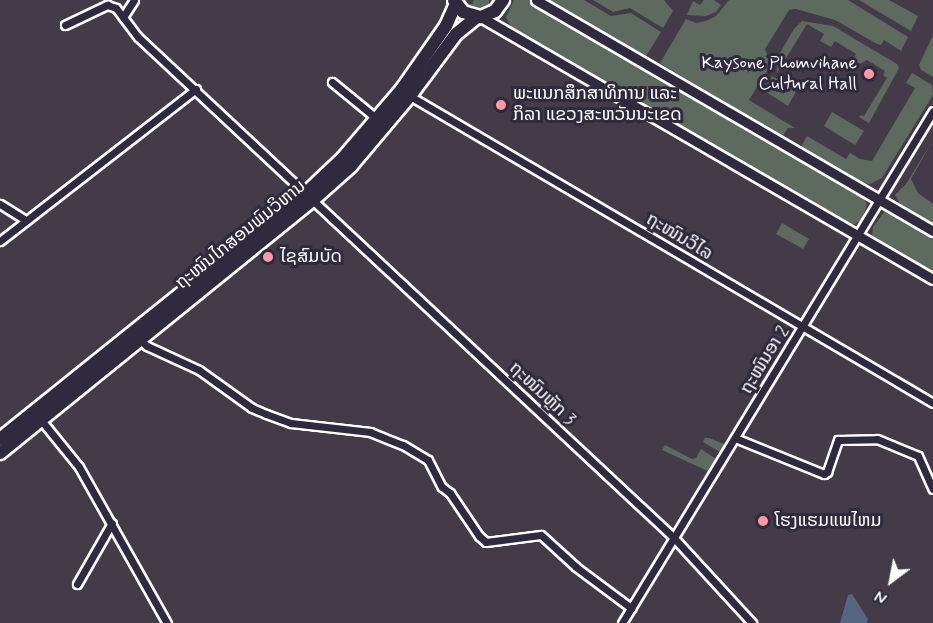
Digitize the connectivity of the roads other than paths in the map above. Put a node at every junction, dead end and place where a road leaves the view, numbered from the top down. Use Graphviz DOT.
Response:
graph roads {
  1 [pos="134,0"];
  2 [pos="503,0"];
  3 [pos="536,0"];
  4 [pos="454,1"];
  5 [pos="123,17"];
  6 [pos="479,17"];
  7 [pos="65,25"];
  8 [pos="332,82"];
  9 [pos="196,89"];
  10 [pos="410,96"];
  11 [pos="933,111"];
  12 [pos="377,119"];
  13 [pos="311,196"];
  14 [pos="879,200"];
  15 [pos="0,204"];
  16 [pos="27,220"];
  17 [pos="933,231"];
  18 [pos="858,234"];
  19 [pos="0,241"];
  20 [pos="933,279"];
  21 [pos="197,288"];
  22 [pos="802,327"];
  23 [pos="140,340"];
  24 [pos="933,403"];
  25 [pos="41,420"];
  26 [pos="735,438"];
  27 [pos="3,441"];
  28 [pos="933,489"];
  29 [pos="112,523"];
  30 [pos="673,537"];
  31 [pos="77,584"];
  32 [pos="631,608"];
  33 [pos="167,623"];
  34 [pos="622,623"];
  35 [pos="752,623"];
  1 -- 5 [label="street"];
  2 -- 6 [label="highway, ຖະໜົນໄກສອນພົມວິຫານ"];
  3 -- 14 [label="street"];
  4 -- 6 [label="highway"];
  4 -- 12 [label="highway, ຖະໜົນໄກສອນພົມວິຫານ"];
  5 -- 7 [label="street"];
  5 -- 9 [label="street, ຖະໜົນຫຼັກ 3"];
  6 -- 10 [label="highway, ຖະໜົນໄກສອນພົມວິຫານ"];
  6 -- 18 [label="street"];
  8 -- 12 [label="street"];
  9 -- 13 [label="street, ຖະໜົນຫຼັກ 3"];
  9 -- 16 [label="street"];
  10 -- 13 [label="highway, ຖະໜົນໄກສອນພົມວິຫານ"];
  10 -- 22 [label="street, ຖະໜົນວິໄລ"];
  11 -- 14 [label="street, ຖະໜົນອາ 2"];
  12 -- 13 [label="highway, ຖະໜົນໄກສອນພົມວິຫານ"];
  13 -- 21 [label="highway, ຖະໜົນໄກສອນພົມວິຫານ"];
  13 -- 30 [label="street, ຖະໜົນຫຼັກ 3"];
  14 -- 17 [label="street"];
  14 -- 18 [label="street, ຖະໜົນອາ 2"];
  15 -- 16 [label="street"];
  16 -- 19 [label="street"];
  18 -- 20 [label="street"];
  18 -- 22 [label="street, ຖະໜົນອາ 2"];
  21 -- 23 [label="highway, ຖະໜົນໄກສອນພົມວິຫານ"];
  21 -- 27 [label="highway, ຖະໜົນໄກສອນພົມວິຫານ"];
  22 -- 24 [label="street, ຖະໜົນວິໄລ"];
  22 -- 26 [label="street, ຖະໜົນອາ 2"];
  23 -- 25 [label="highway, ຖະໜົນໄກສອນພົມວິຫານ"];
  23 -- 32 [label="street"];
  25 -- 27 [label="highway, ຖະໜົນໄກສອນພົມວິຫານ"];
  25 -- 29 [label="street"];
  26 -- 28 [label="street"];
  26 -- 30 [label="street, ຖະໜົນອາ 2"];
  29 -- 31 [label="street"];
  29 -- 33 [label="street"];
  30 -- 32 [label="street, ຖະໜົນອາ 2"];
  30 -- 35 [label="street, ຖະໜົນຫຼັກ 3"];
  32 -- 34 [label="street, ຖະໜົນອາ 2"];
}
